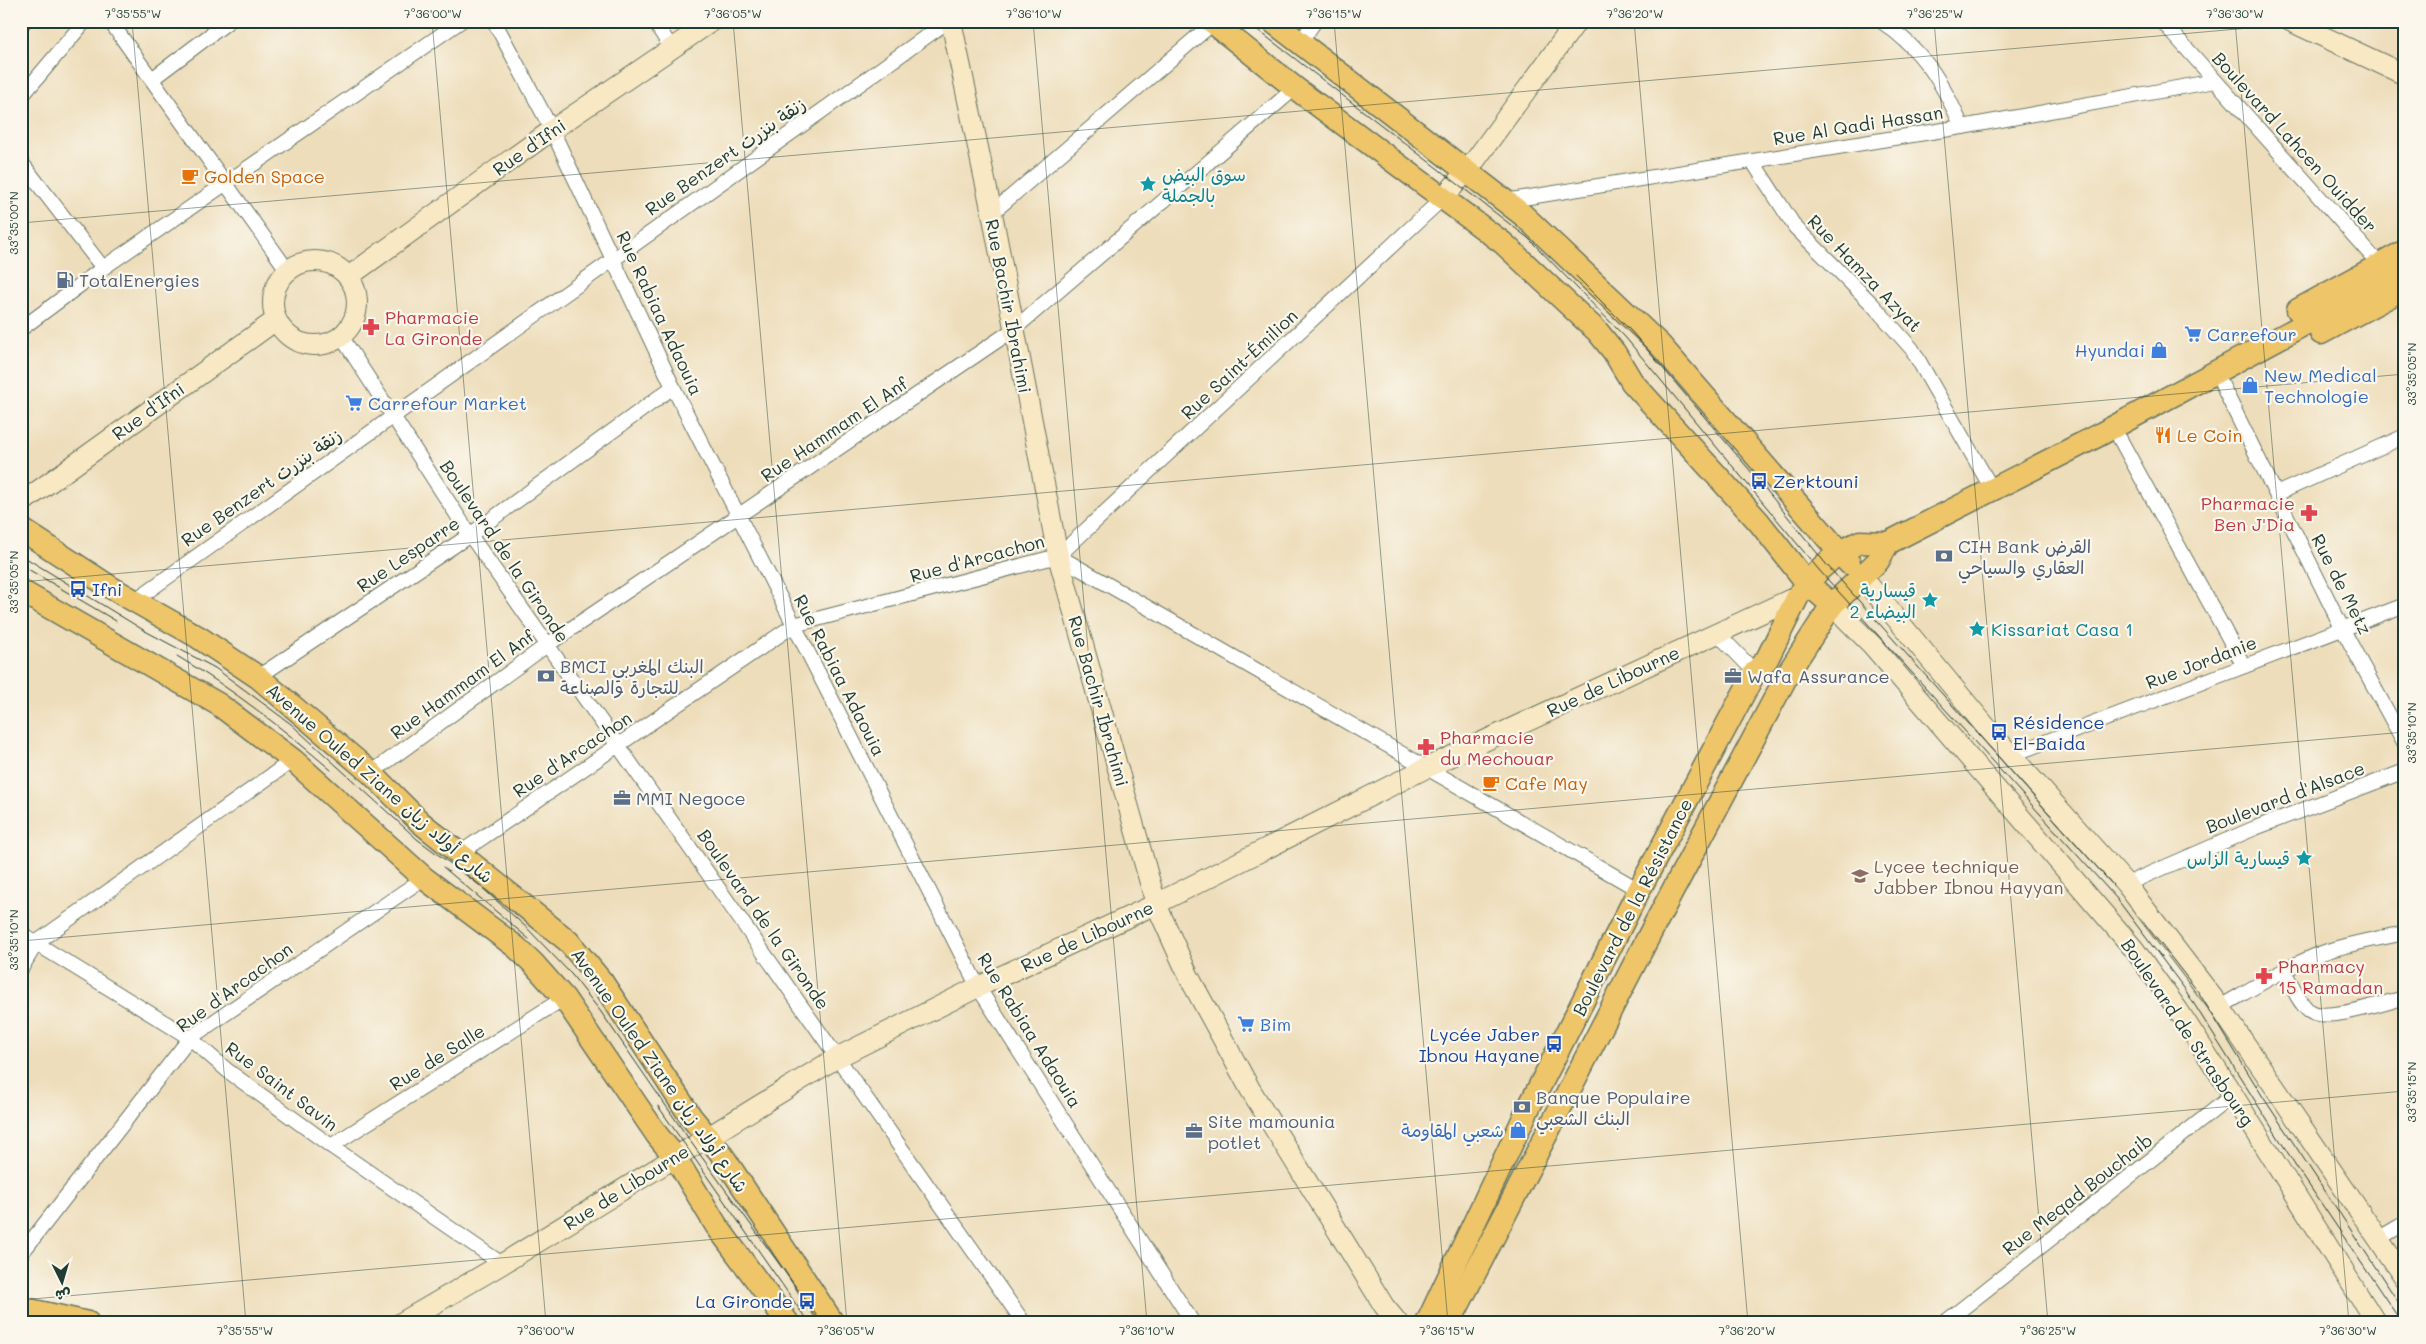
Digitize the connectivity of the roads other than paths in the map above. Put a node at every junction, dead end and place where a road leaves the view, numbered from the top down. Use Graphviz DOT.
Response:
graph roads {
  1 [pos="85,21"];
  2 [pos="110,21"];
  3 [pos="229,21"];
  4 [pos="461,21"];
  5 [pos="494,21"];
  6 [pos="654,21"];
  7 [pos="712,21"];
  8 [pos="950,21"];
  9 [pos="1272,21"];
  10 [pos="1316,21"];
  11 [pos="1577,21"];
  12 [pos="1881,21"];
  13 [pos="2162,21"];
  14 [pos="2290,21"];
  15 [pos="1212,22"];
  16 [pos="1300,43"];
  17 [pos="672,49"];
  18 [pos="2405,75"];
  19 [pos="152,79"];
  20 [pos="2215,81"];
  21 [pos="1295,88"];
  22 [pos="21,97"];
  23 [pos="1962,127"];
  24 [pos="552,130"];
  25 [pos="21,162"];
  26 [pos="1753,162"];
  27 [pos="1466,172"];
  28 [pos="224,183"];
  29 [pos="1443,198"];
  30 [pos="1505,201"];
  31 [pos="992,213"];
  32 [pos="2405,251"];
  33 [pos="614,258"];
  34 [pos="2380,264"];
  35 [pos="103,268"];
  36 [pos="288,270"];
  37 [pos="2405,270"];
  38 [pos="348,277"];
  39 [pos="2403,292"];
  40 [pos="276,320"];
  41 [pos="21,329"];
  42 [pos="1013,330"];
  43 [pos="341,336"];
  44 [pos="2222,385"];
  45 [pos="674,388"];
  46 [pos="392,417"];
  47 [pos="2097,436"];
  48 [pos="2405,436"];
  49 [pos="2120,439"];
  50 [pos="1992,489"];
  51 [pos="2276,494"];
  52 [pos="21,503"];
  53 [pos="739,516"];
  54 [pos="21,529"];
  55 [pos="470,535"];
  56 [pos="1888,543"];
  57 [pos="1839,552"];
  58 [pos="1058,556"];
  59 [pos="1862,577"];
  60 [pos="1802,590"];
  61 [pos="21,591"];
  62 [pos="134,600"];
  63 [pos="2405,604"];
  64 [pos="1832,605"];
  65 [pos="794,625"];
  66 [pos="2342,628"];
  67 [pos="1717,633"];
  68 [pos="546,645"];
  69 [pos="1761,666"];
  70 [pos="2244,666"];
  71 [pos="1790,670"];
  72 [pos="258,677"];
  73 [pos="618,744"];
  74 [pos="2405,744"];
  75 [pos="2011,755"];
  76 [pos="293,760"];
  77 [pos="1426,768"];
  78 [pos="2405,771"];
  79 [pos="371,773"];
  80 [pos="460,853"];
  81 [pos="424,878"];
  82 [pos="2126,884"];
  83 [pos="1639,890"];
  84 [pos="1156,904"];
  85 [pos="2405,933"];
  86 [pos="21,934"];
  87 [pos="37,942"];
  88 [pos="21,969"];
  89 [pos="2284,971"];
  90 [pos="978,987"];
  91 [pos="564,998"];
  92 [pos="2405,998"];
  93 [pos="2220,1006"];
  94 [pos="190,1038"];
  95 [pos="838,1057"];
  96 [pos="2233,1095"];
  97 [pos="706,1136"];
  98 [pos="331,1146"];
  99 [pos="674,1157"];
  100 [pos="2405,1223"];
  101 [pos="2378,1239"];
  102 [pos="21,1254"];
  103 [pos="502,1264"];
  104 [pos="2405,1278"];
  105 [pos="21,1308"];
  106 [pos="88,1323"];
  107 [pos="401,1323"];
  108 [pos="788,1323"];
  109 [pos="833,1323"];
  110 [pos="1024,1323"];
  111 [pos="1193,1323"];
  112 [pos="1398,1323"];
  113 [pos="1427,1323"];
  114 [pos="1449,1323"];
  115 [pos="1944,1323"];
  116 [pos="2376,1323"];
  1 -- 22 [label="street"];
  2 -- 19 [label="street"];
  3 -- 19 [label="street"];
  4 -- 28 [label="street"];
  5 -- 24 [label="street, Rue Rabiaa Adaouia"];
  6 -- 17 [label="street"];
  7 -- 17 [label="main road, Rue d'Ifni"];
  8 -- 31 [label="main road, Rue Bachir Ibrahimi"];
  8 -- 33 [label="street, Rue Benzert زنقة بنزرت"];
  9 -- 16 [label="main road"];
  10 -- 16 [label="street"];
  11 -- 27 [label="main road"];
  12 -- 23 [label="street"];
  13 -- 20 [label="street, Boulevard Lahcen Ouidder"];
  14 -- 18 [label="main road"];
  15 -- 21 [label="main road"];
  15 -- 31 [label="street"];
  16 -- 27 [label="main road"];
  17 -- 24 [label="main road, Rue d'Ifni"];
  19 -- 28 [label="street"];
  20 -- 23 [label="street, Rue Al Qadi Hassan"];
  20 -- 34 [label="street, Boulevard Lahcen Ouidder"];
  21 -- 29 [label="main road"];
  21 -- 42 [label="street, Rue Hammam El Anf"];
  23 -- 26 [label="street, Rue Al Qadi Hassan"];
  24 -- 33 [label="street, Rue Rabiaa Adaouia"];
  24 -- 38 [label="main road, Rue d'Ifni"];
  25 -- 35 [label="street"];
  26 -- 30 [label="street, Rue Al Qadi Hassan"];
  26 -- 50 [label="street, Rue Hamza Azyat"];
  27 -- 29 [label="main road"];
  27 -- 30 [label="main road"];
  28 -- 35 [label="street"];
  28 -- 36 [label="street"];
  29 -- 58 [label="street, Rue Saint-Émilion"];
  29 -- 60 [label="main road"];
  30 -- 57 [label="main road"];
  31 -- 42 [label="main road, Rue Bachir Ibrahimi"];
  32 -- 34 [label="main road"];
  33 -- 45 [label="street, Rue Rabiaa Adaouia"];
  33 -- 46 [label="street, Rue Benzert زنقة بنزرت"];
  34 -- 47 [label="main road"];
  35 -- 41 [label="street"];
  36 -- 38 [label="main road"];
  36 -- 40 [label="main road"];
  37 -- 47 [label="main road, Boulevard de la Résistance"];
  38 -- 43 [label="main road"];
  39 -- 44 [label="main road"];
  40 -- 43 [label="main road"];
  40 -- 52 [label="main road, Rue d'Ifni"];
  42 -- 53 [label="street, Rue Hammam El Anf"];
  42 -- 58 [label="main road, Rue Bachir Ibrahimi"];
  43 -- 46 [label="street, Boulevard de la Gironde"];
  44 -- 49 [label="main road"];
  44 -- 51 [label="street, Rue de Metz"];
  45 -- 53 [label="street, Rue Rabiaa Adaouia"];
  45 -- 55 [label="street, Rue Lesparre"];
  46 -- 55 [label="street, Boulevard de la Gironde"];
  46 -- 62 [label="street, Rue Benzert زنقة بنزرت"];
  47 -- 49 [label="main road"];
  47 -- 50 [label="main road, Boulevard de la Résistance"];
  48 -- 51 [label="street"];
  49 -- 70 [label="street"];
  50 -- 56 [label="main road, Boulevard de la Résistance"];
  51 -- 66 [label="street, Rue de Metz"];
  53 -- 65 [label="street, Rue Rabiaa Adaouia"];
  53 -- 68 [label="street, Rue Hammam El Anf"];
  54 -- 62 [label="main road, Avenue Ouled Ziane شارع أولاد زيان"];
  55 -- 68 [label="street, Boulevard de la Gironde"];
  55 -- 72 [label="street, Rue Lesparre"];
  56 -- 57 [label="main road, Boulevard de la Résistance"];
  56 -- 59 [label="main road, Boulevard de la Résistance"];
  57 -- 59 [label="main road"];
  57 -- 60 [label="main road, Boulevard de la Résistance"];
  58 -- 65 [label="street, Rue d'Arcachon"];
  58 -- 77 [label="street, Rue d'Arcachon"];
  58 -- 84 [label="main road, Rue Bachir Ibrahimi"];
  59 -- 64 [label="main road, Boulevard de la Résistance"];
  59 -- 75 [label="main road, Boulevard de Strasbourg"];
  60 -- 64 [label="main road"];
  60 -- 67 [label="main road, Rue de Libourne"];
  60 -- 69 [label="main road, Boulevard de la Résistance"];
  61 -- 76 [label="main road"];
  62 -- 72 [label="main road, Avenue Ouled Ziane شارع أولاد زيان"];
  63 -- 66 [label="street, Rue Jordanie"];
  64 -- 71 [label="main road, Boulevard de la Résistance"];
  64 -- 96 [label="main road, Boulevard de Strasbourg"];
  65 -- 73 [label="street, Rue d'Arcachon"];
  65 -- 90 [label="street, Rue Rabiaa Adaouia"];
  66 -- 70 [label="street, Rue Jordanie"];
  66 -- 74 [label="street, Rue de Metz"];
  67 -- 69 [label="street"];
  67 -- 77 [label="main road, Rue de Libourne"];
  68 -- 73 [label="street, Boulevard de la Gironde"];
  68 -- 79 [label="street, Rue Hammam El Anf"];
  69 -- 71 [label="main road"];
  69 -- 83 [label="main road, Boulevard de la Résistance"];
  70 -- 75 [label="street, Rue Jordanie"];
  71 -- 114 [label="main road, Boulevard de la Résistance"];
  72 -- 79 [label="main road, Avenue Ouled Ziane شارع أولاد زيان"];
  73 -- 80 [label="street, Rue d'Arcachon"];
  73 -- 95 [label="street, Boulevard de la Gironde"];
  75 -- 82 [label="main road, Boulevard de Strasbourg"];
  76 -- 81 [label="main road"];
  76 -- 87 [label="street"];
  77 -- 83 [label="street, Rue d'Arcachon"];
  77 -- 84 [label="main road, Rue de Libourne"];
  78 -- 82 [label="street, Boulevard d'Alsace"];
  79 -- 80 [label="main road, Avenue Ouled Ziane شارع أولاد زيان"];
  80 -- 97 [label="main road, Avenue Ouled Ziane شارع أولاد زيان"];
  81 -- 91 [label="main road"];
  81 -- 94 [label="street, Rue d'Arcachon"];
  82 -- 93 [label="main road, Boulevard de Strasbourg"];
  83 -- 113 [label="main road, Boulevard de la Résistance"];
  84 -- 90 [label="main road, Rue de Libourne"];
  84 -- 112 [label="main road, Rue Bachir Ibrahimi"];
  85 -- 89 [label="street"];
  86 -- 87 [label="street, Rue Saint Savin"];
  87 -- 88 [label="street"];
  87 -- 94 [label="street, Rue Saint Savin"];
  89 -- 92 [label="street"];
  89 -- 93 [label="street"];
  90 -- 95 [label="main road, Rue de Libourne"];
  90 -- 111 [label="street, Rue Rabiaa Adaouia"];
  91 -- 98 [label="street, Rue de Salle"];
  91 -- 99 [label="main road"];
  93 -- 101 [label="main road, Boulevard de Strasbourg"];
  94 -- 98 [label="street, Rue Saint Savin"];
  94 -- 102 [label="street, Rue d'Arcachon"];
  95 -- 97 [label="main road, Rue de Libourne"];
  95 -- 110 [label="street, Boulevard de la Gironde"];
  96 -- 115 [label="street, Rue Meqad Bouchaib"];
  96 -- 116 [label="main road, Boulevard de Strasbourg"];
  97 -- 99 [label="main road, Rue de Libourne"];
  97 -- 109 [label="main road, Avenue Ouled Ziane شارع أولاد زيان"];
  98 -- 103 [label="street, Rue Saint Savin"];
  99 -- 103 [label="main road, Rue de Libourne"];
  99 -- 108 [label="main road"];
  100 -- 101 [label="street"];
  101 -- 104 [label="main road, Boulevard de Strasbourg"];
  103 -- 107 [label="main road, Rue de Libourne"];
  105 -- 106 [label="main road"];
}
